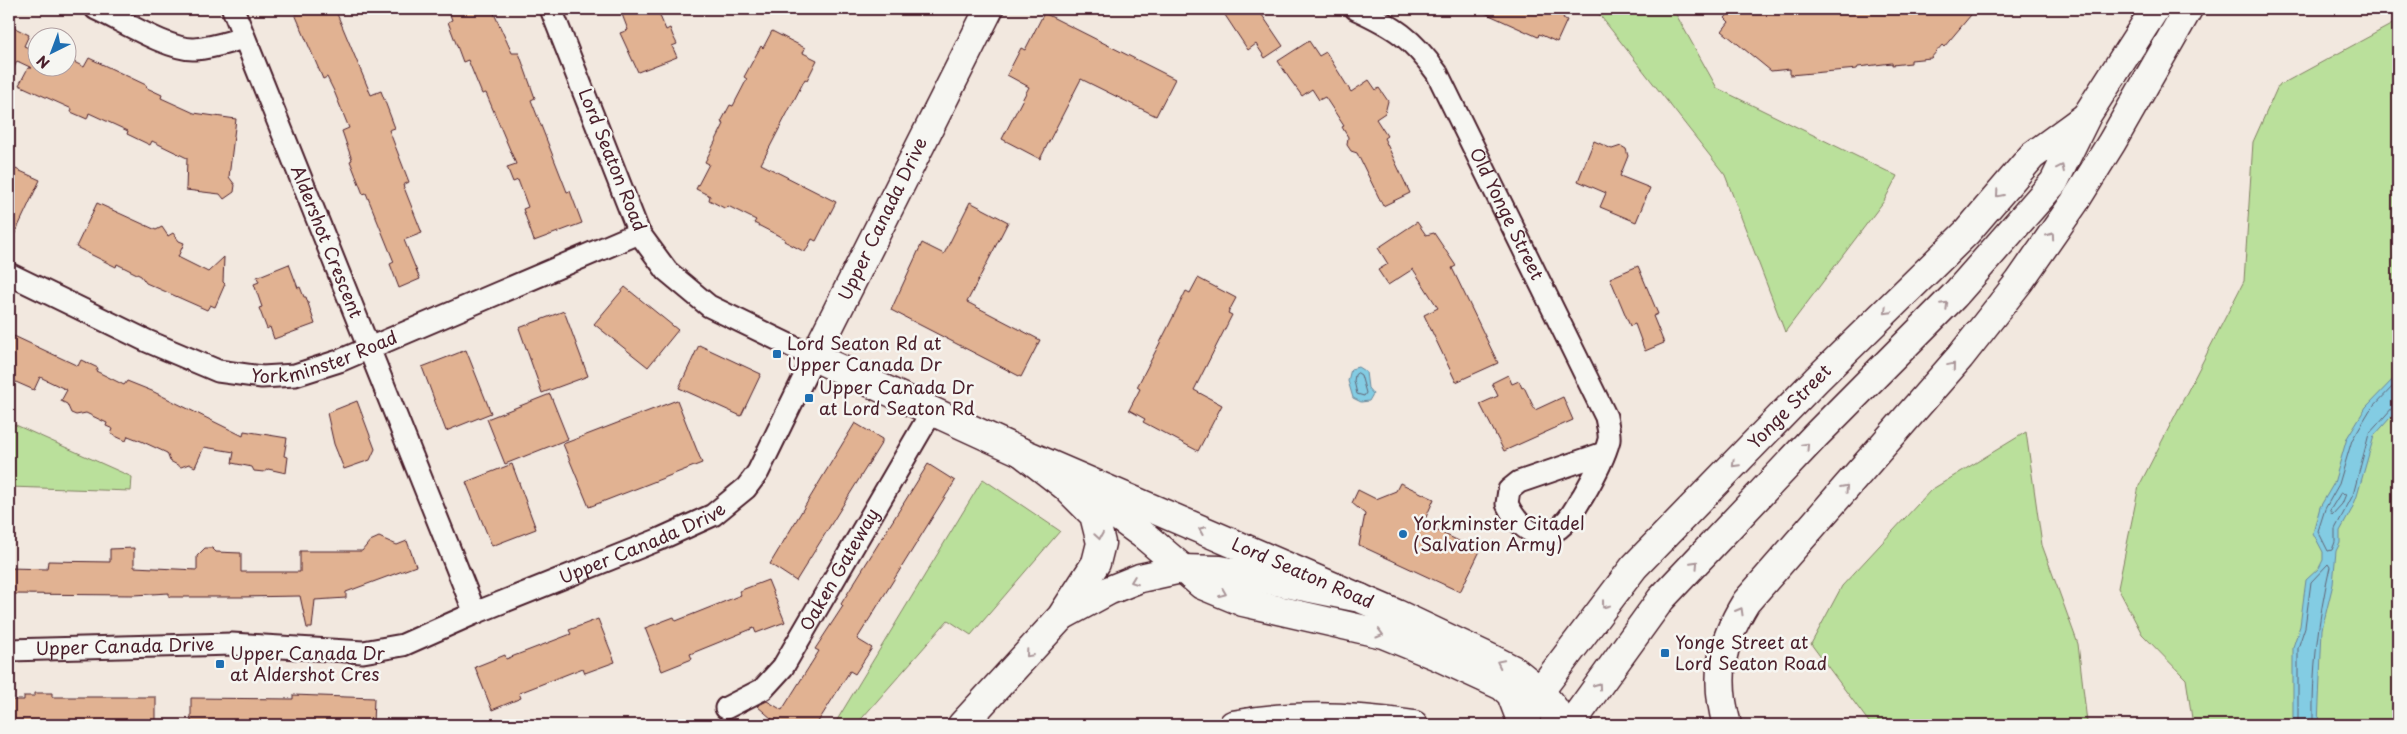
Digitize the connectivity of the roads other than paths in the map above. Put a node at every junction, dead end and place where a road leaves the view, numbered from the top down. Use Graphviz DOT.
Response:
graph roads {
  1 [pos="96,9"];
  2 [pos="233,9"];
  3 [pos="551,9"];
  4 [pos="989,9"];
  5 [pos="1356,9"];
  6 [pos="2155,9"];
  7 [pos="2188,9"];
  8 [pos="244,38"];
  9 [pos="2087,115"];
  10 [pos="640,233"];
  11 [pos="9,274"];
  12 [pos="368,349"];
  13 [pos="814,357"];
  14 [pos="932,411"];
  15 [pos="1020,452"];
  16 [pos="1604,453"];
  17 [pos="1181,569"];
  18 [pos="1360,598"];
  19 [pos="475,613"];
  20 [pos="1061,617"];
  21 [pos="9,650"];
  22 [pos="1540,691"];
  23 [pos="726,708"];
  24 [pos="1521,724"];
  25 [pos="962,725"];
  26 [pos="1233,725"];
  27 [pos="1414,725"];
  28 [pos="1555,725"];
  29 [pos="1570,725"];
  30 [pos="1727,725"];
  1 -- 8 [label="street"];
  2 -- 8 [label="street, Aldershot Crescent"];
  3 -- 10 [label="street, Lord Seaton Road"];
  4 -- 13 [label="main road, Upper Canada Drive"];
  5 -- 16 [label="street, Old Yonge Street"];
  6 -- 9 [label="main road, Yonge Street"];
  30 -- 7 [label="main road, one-way"];
  8 -- 12 [label="street, Aldershot Crescent"];
  9 -- 22 [label="main road, Yonge Street, one-way"];
  29 -- 9 [label="main road, Yonge Street, one-way"];
  10 -- 12 [label="street, Yorkminster Road"];
  10 -- 13 [label="street, Lord Seaton Road"];
  11 -- 12 [label="street, Yorkminster Road"];
  12 -- 19 [label="street, Aldershot Crescent"];
  13 -- 14 [label="main road, Lord Seaton Road"];
  13 -- 19 [label="street, Upper Canada Drive"];
  14 -- 15 [label="main road, Lord Seaton Road"];
  14 -- 23 [label="street, Oaken Gateway"];
  15 -- 17 [label="main road, Lord Seaton Road"];
  18 -- 15 [label="main road, Lord Seaton Road, one-way"];
  15 -- 20 [label="main road, one-way"];
  16 -- 16 [label="street, Old Yonge Street"];
  17 -- 18 [label="main road"];
  17 -- 20 [label="main road, one-way"];
  17 -- 24 [label="main road, Lord Seaton Road, one-way"];
  22 -- 18 [label="main road, Lord Seaton Road, one-way"];
  19 -- 21 [label="street, Upper Canada Drive"];
  20 -- 25 [label="main road, one-way"];
  22 -- 24 [label="main road, Yonge Street"];
  22 -- 28 [label="main road, Lord Seaton Road"];
  26 -- 27 [label="main road"];
}
